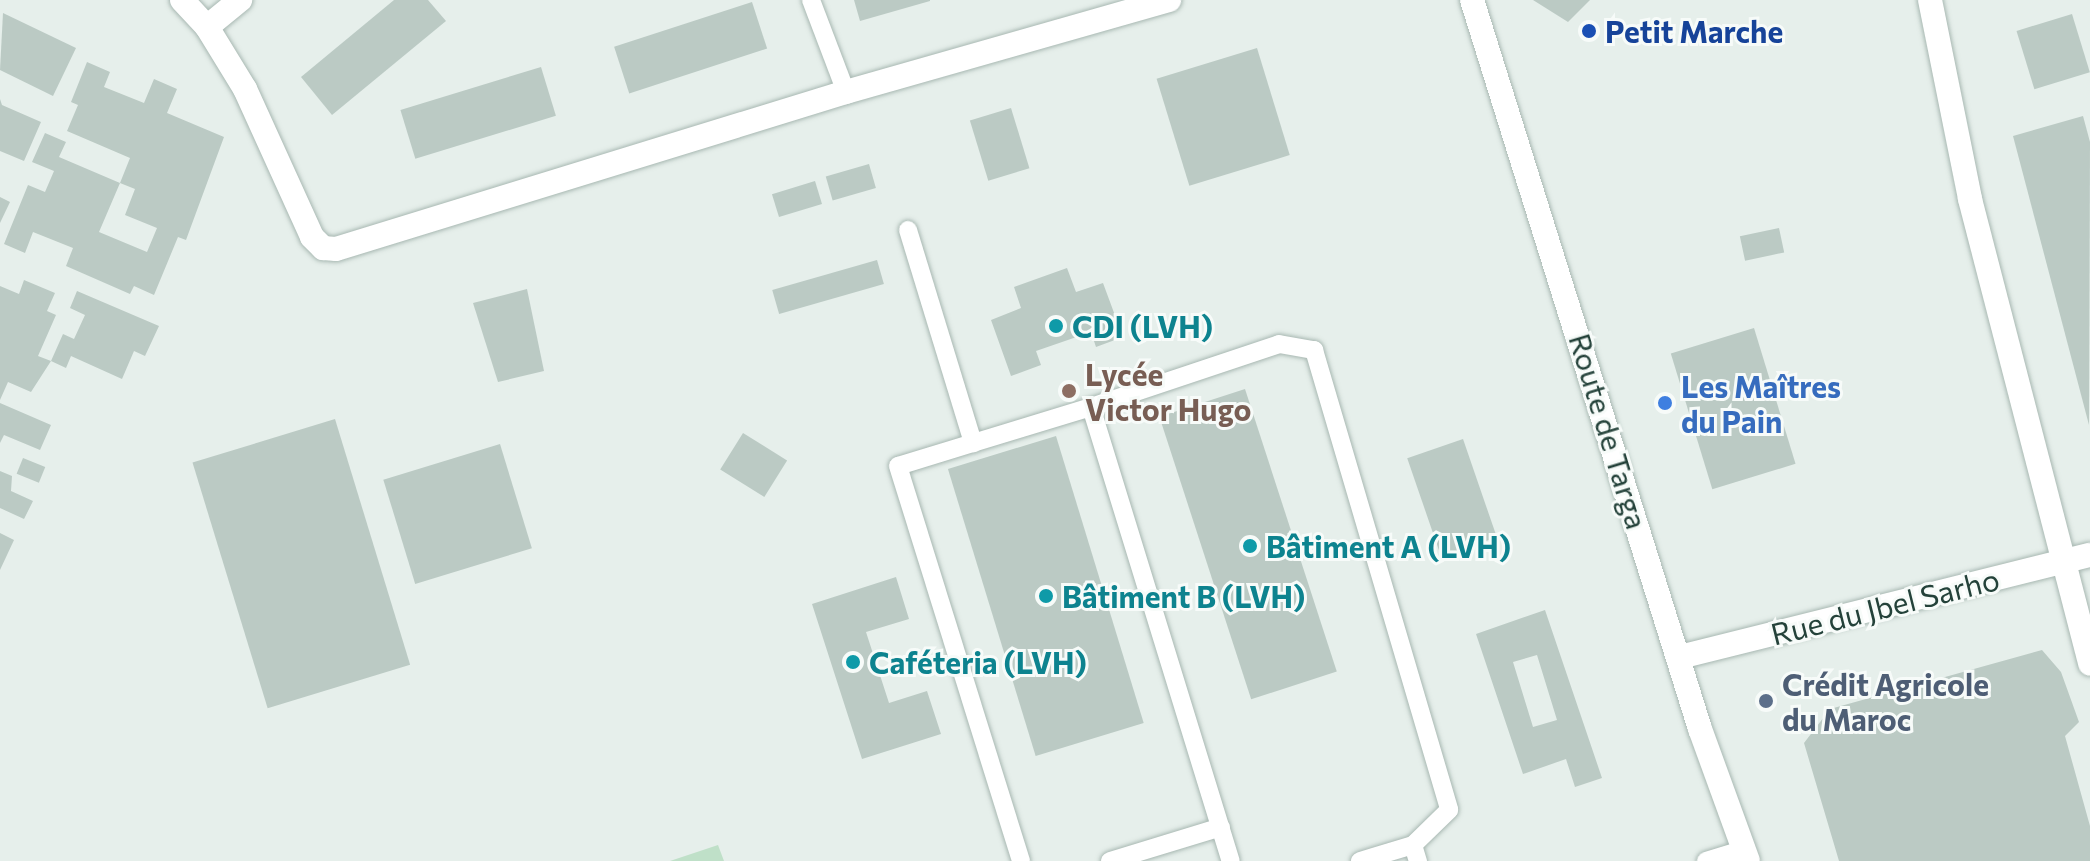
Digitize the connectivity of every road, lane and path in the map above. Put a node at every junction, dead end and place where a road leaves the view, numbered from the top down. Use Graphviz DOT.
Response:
graph roads {
  1 [pos="182,0"];
  2 [pos="240,0"];
  3 [pos="811,0"];
  4 [pos="1472,0"];
  5 [pos="1930,0"];
  6 [pos="1159,1"];
  7 [pos="207,27"];
  8 [pos="846,92"];
  9 [pos="908,230"];
  10 [pos="1091,407"];
  11 [pos="973,443"];
  12 [pos="2090,555"];
  13 [pos="2060,561"];
  14 [pos="1680,657"];
  15 [pos="2090,664"];
  16 [pos="1221,827"];
  17 [pos="1415,853"];
  18 [pos="1746,855"];
  19 [pos="1021,861"];
  20 [pos="1110,861"];
  21 [pos="1231,861"];
  22 [pos="1360,861"];
  23 [pos="1706,861"];
  1 -- 7 [label="street"];
  2 -- 7 [label="street"];
  3 -- 8 [label="lane"];
  4 -- 14 [label="street, Route de Targa"];
  5 -- 13 [label="street"];
  6 -- 8 [label="street"];
  7 -- 8 [label="street"];
  9 -- 11 [label="lane"];
  10 -- 11 [label="lane"];
  10 -- 16 [label="lane"];
  10 -- 17 [label="lane"];
  11 -- 19 [label="lane"];
  12 -- 13 [label="street, Rue du Jbel Sarho"];
  13 -- 14 [label="street, Rue du Jbel Sarho"];
  13 -- 15 [label="street"];
  14 -- 18 [label="street, Route de Targa"];
  16 -- 20 [label="lane"];
  16 -- 21 [label="lane"];
  17 -- 22 [label="lane"];
  18 -- 23 [label="lane"];
}
